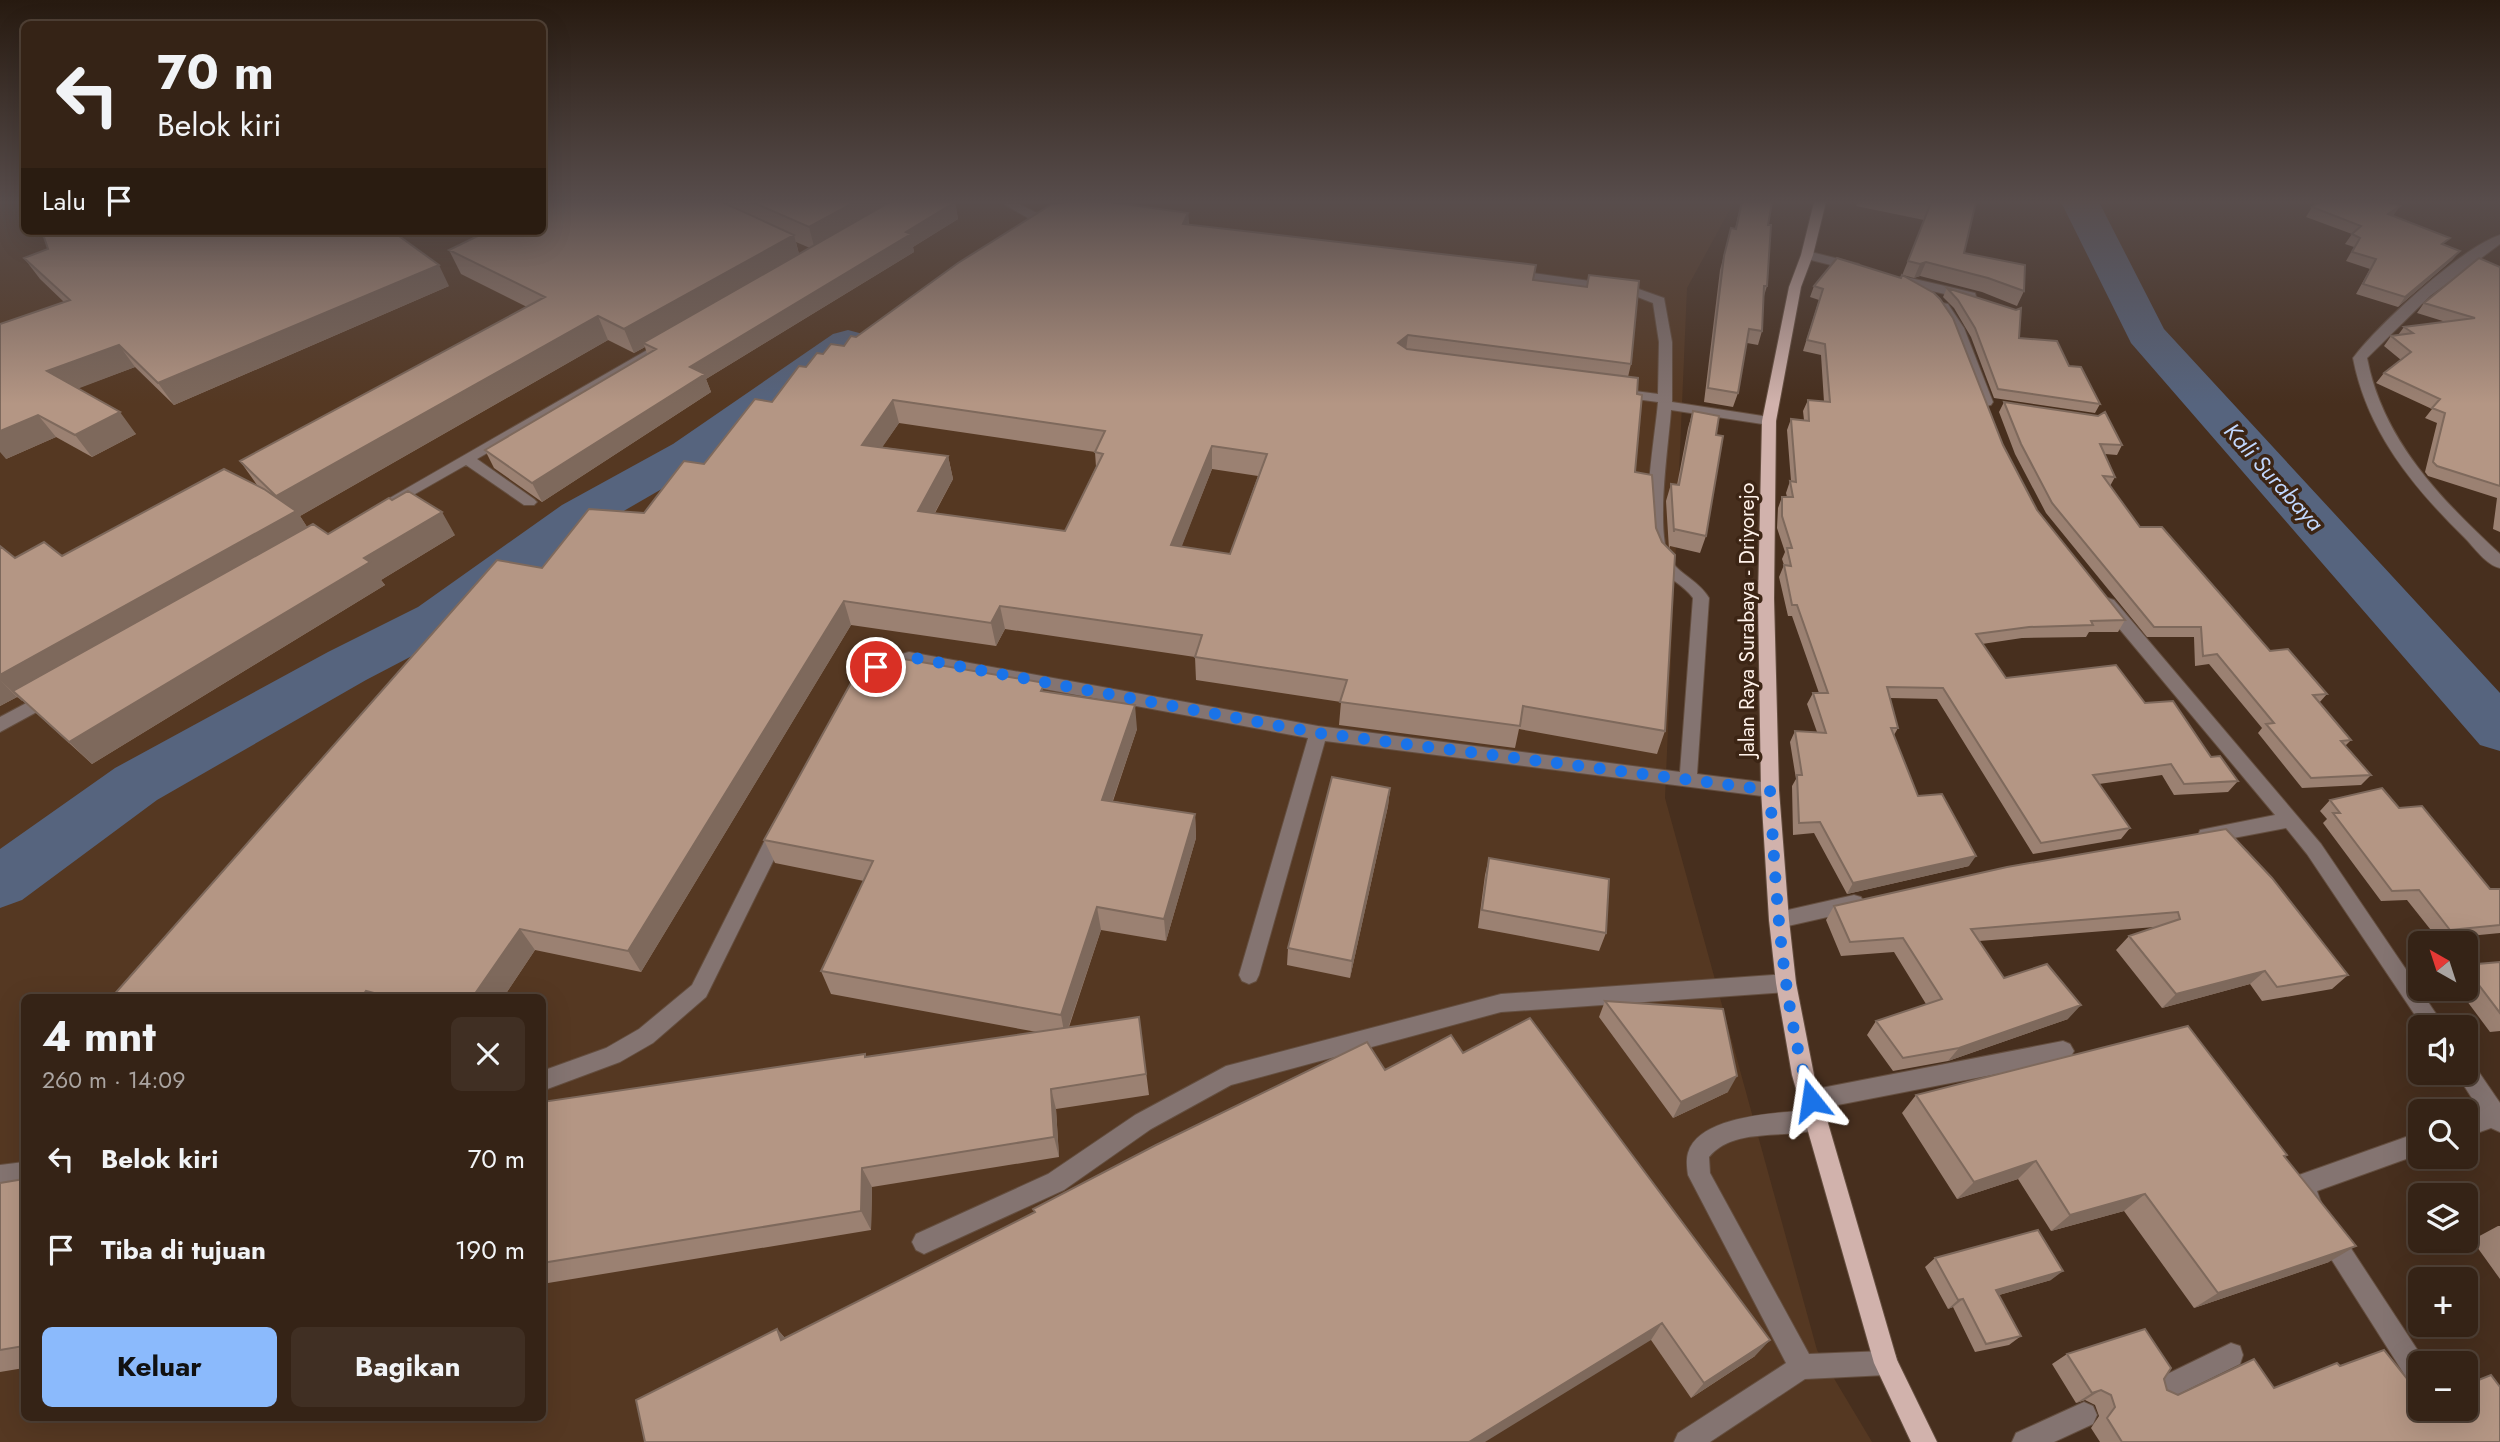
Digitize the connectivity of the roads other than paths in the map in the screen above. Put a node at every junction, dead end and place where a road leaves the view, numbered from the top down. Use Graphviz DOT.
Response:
graph roads {
  1 [pos="1802,269"];
  2 [pos="1864,269"];
  3 [pos="2458,269"];
  4 [pos="1498,272"];
  5 [pos="1887,275"];
  6 [pos="1988,303"];
  7 [pos="682,334"];
  8 [pos="1609,391"];
  9 [pos="1663,402"];
  10 [pos="1769,421"];
  11 [pos="1993,422"];
  12 [pos="467,459"];
  13 [pos="528,502"];
  14 [pos="371,513"];
  15 [pos="2500,563"];
  16 [pos="2099,592"];
  17 [pos="869,672"];
  18 [pos="60,691"];
  19 [pos="0,725"];
  20 [pos="1318,733"];
  21 [pos="1688,780"];
  22 [pos="1770,790"];
  23 [pos="785,818"];
  24 [pos="2290,820"];
  25 [pos="2183,839"];
  26 [pos="1874,899"];
  27 [pos="1779,920"];
  28 [pos="1249,975"];
  29 [pos="1786,983"];
  30 [pos="2427,1015"];
  31 [pos="2063,1051"];
  32 [pos="546,1080"];
  33 [pos="2475,1085"];
  34 [pos="1814,1110"];
  35 [pos="2498,1119"];
  36 [pos="2478,1124"];
  37 [pos="2408,1147"];
  38 [pos="21,1173"];
  39 [pos="0,1176"];
  40 [pos="924,1242"];
  41 [pos="2231,1355"];
  42 [pos="2408,1357"];
  43 [pos="1886,1363"];
  44 [pos="1801,1367"];
  45 [pos="2162,1390"];
  46 [pos="2084,1415"];
  47 [pos="1687,1442"];
  48 [pos="1924,1442"];
  49 [pos="2025,1442"];
  1 -- 10 [label="main road, Jalan Raya Surabaya - Driyorejo"];
  2 -- 5 [label="street"];
  3 -- 15 [label="street"];
  4 -- 9 [label="street"];
  5 -- 6 [label="street"];
  5 -- 11 [label="street"];
  7 -- 12 [label="street"];
  8 -- 9 [label="street"];
  9 -- 10 [label="street"];
  9 -- 21 [label="street"];
  10 -- 22 [label="main road, Jalan Raya Surabaya - Driyorejo"];
  12 -- 13 [label="street"];
  12 -- 14 [label="street"];
  16 -- 24 [label="street"];
  17 -- 20 [label="street"];
  18 -- 19 [label="street"];
  20 -- 21 [label="street"];
  20 -- 28 [label="street"];
  21 -- 22 [label="street"];
  22 -- 27 [label="main road, Jalan Raya Surabaya - Driyorejo"];
  23 -- 32 [label="street"];
  24 -- 25 [label="street"];
  24 -- 30 [label="street"];
  26 -- 27 [label="street"];
  27 -- 29 [label="main road, Jalan Raya Surabaya - Driyorejo"];
  29 -- 34 [label="main road, Jalan Raya Surabaya - Driyorejo"];
  29 -- 40 [label="street"];
  31 -- 34 [label="street"];
  33 -- 35 [label="street"];
  34 -- 43 [label="main road, Jalan Raya Surabaya - Driyorejo"];
  34 -- 44 [label="street"];
  35 -- 36 [label="street"];
  37 -- 42 [label="street"];
  38 -- 39 [label="street"];
  41 -- 45 [label="street"];
  43 -- 44 [label="street"];
  43 -- 48 [label="main road, Jalan Raya Surabaya - Driyorejo"];
  44 -- 47 [label="street"];
  46 -- 49 [label="street"];
}
